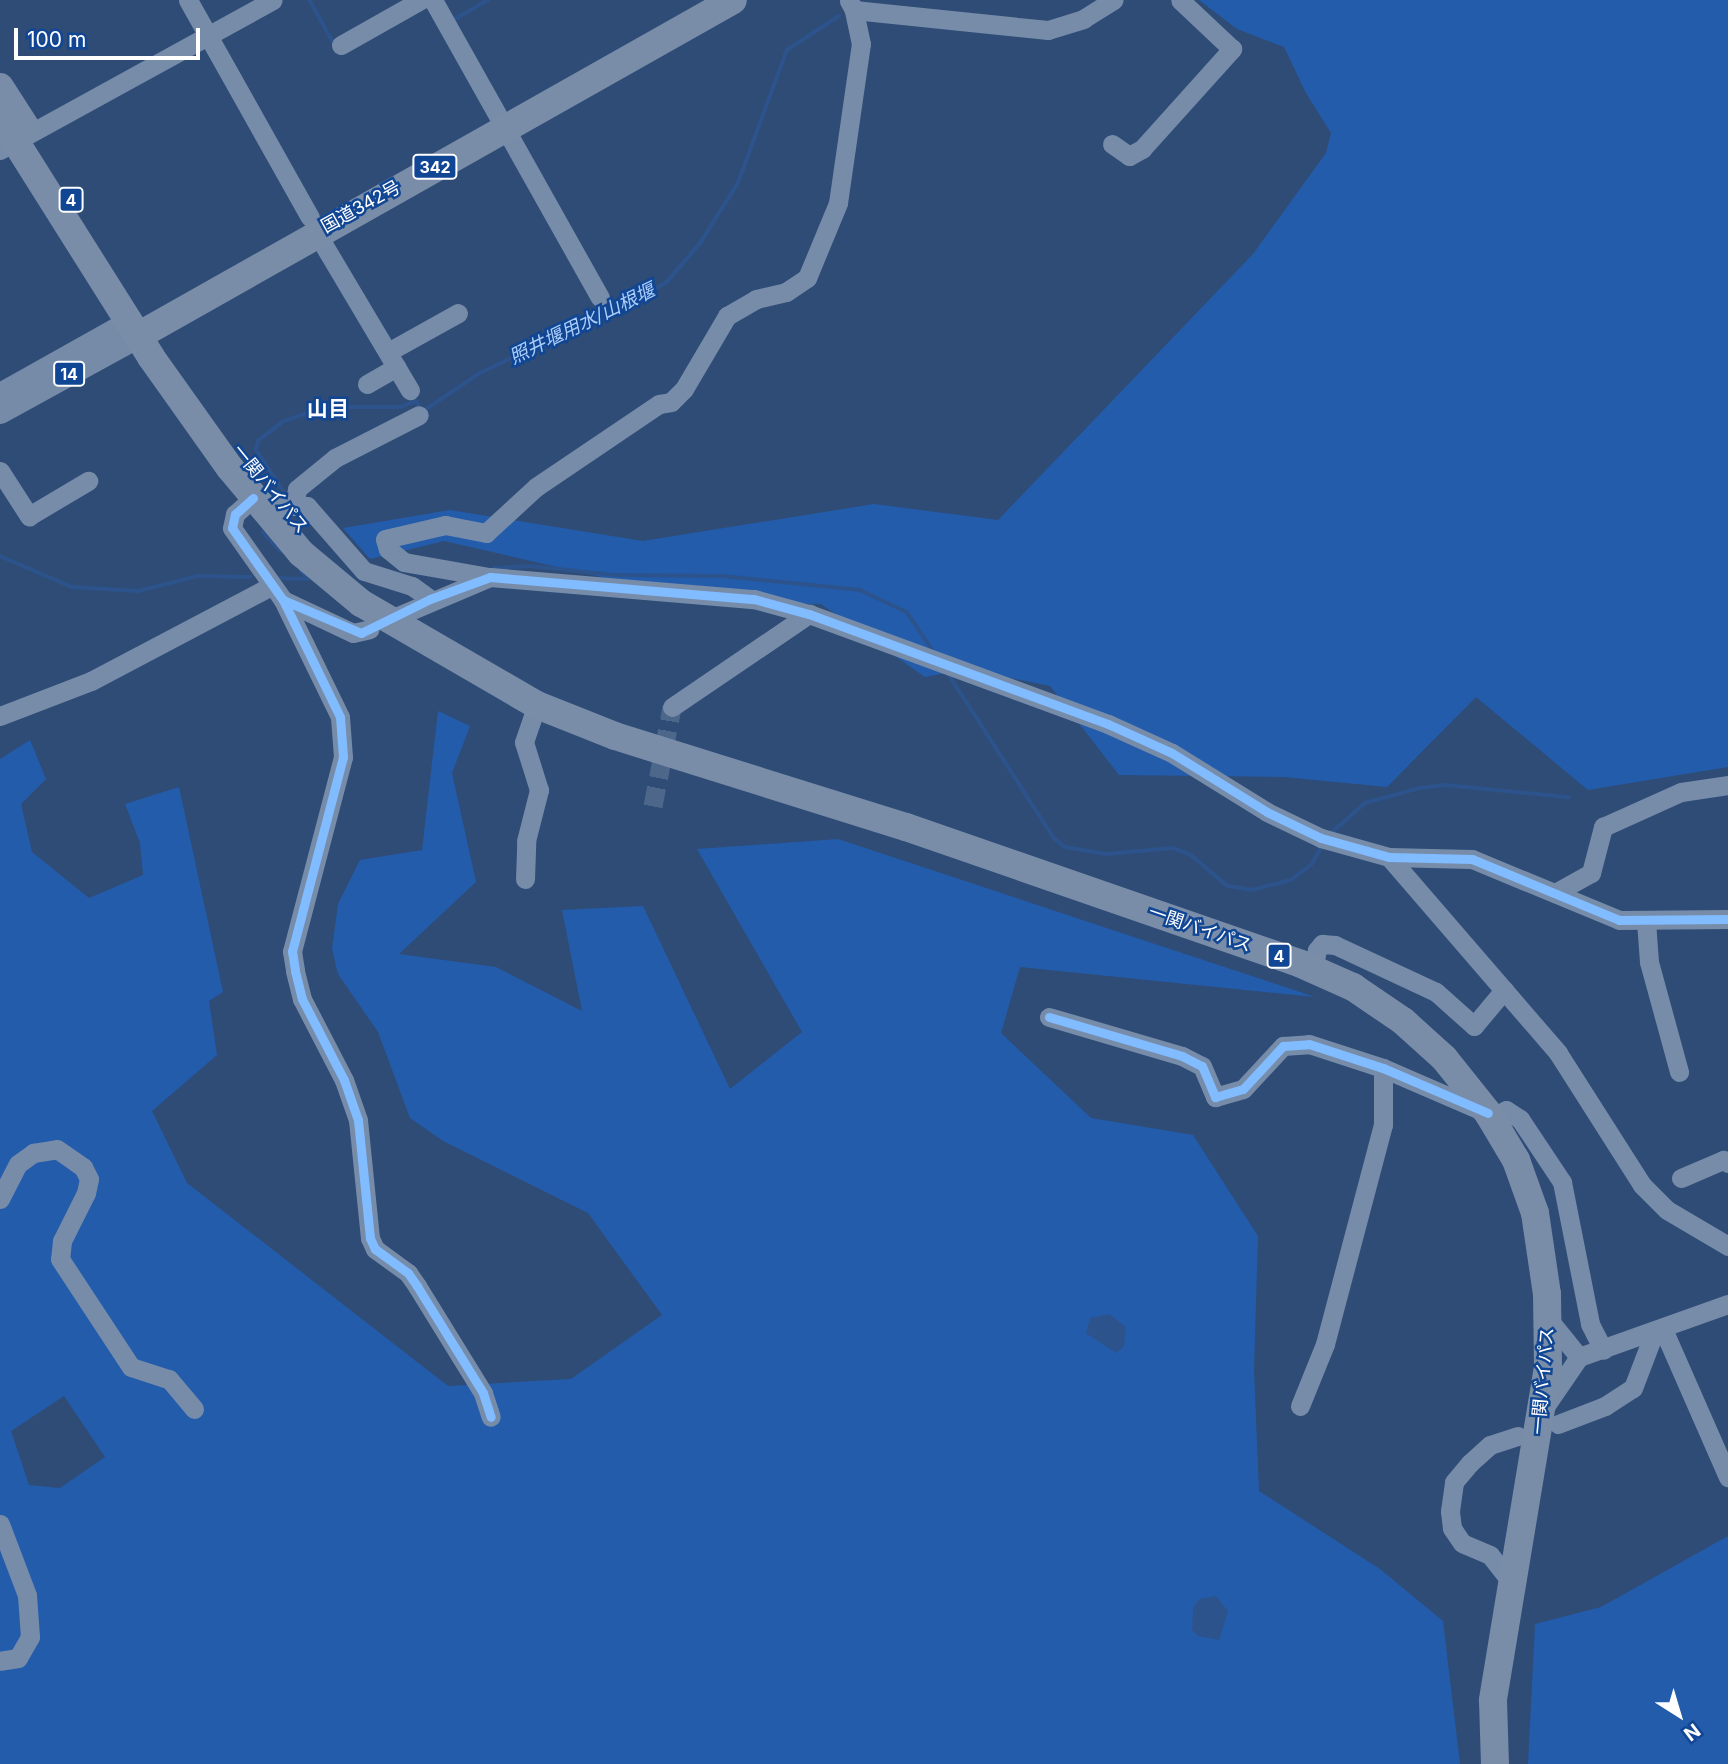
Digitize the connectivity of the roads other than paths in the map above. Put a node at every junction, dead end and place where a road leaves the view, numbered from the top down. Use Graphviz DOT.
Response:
graph roads {
  1 [pos="188,0"];
  2 [pos="273,0"];
  3 [pos="421,0"];
  4 [pos="433,0"];
  5 [pos="697,0"];
  6 [pos="733,0"];
  7 [pos="1114,0"];
  8 [pos="1180,0"];
  9 [pos="851,5"];
  10 [pos="926,8"];
  11 [pos="209,37"];
  12 [pos="341,45"];
  13 [pos="0,87"];
  14 [pos="0,117"];
  15 [pos="502,120"];
  16 [pos="16,143"];
  17 [pos="1112,144"];
  18 [pos="313,225"];
  19 [pos="600,297"];
  20 [pos="457,313"];
  21 [pos="140,324"];
  22 [pos="392,359"];
  23 [pos="367,384"];
  24 [pos="410,390"];
  25 [pos="0,394"];
  26 [pos="0,412"];
  27 [pos="419,415"];
  28 [pos="0,471"];
  29 [pos="88,481"];
  30 [pos="275,503"];
  31 [pos="490,577"];
  32 [pos="276,594"];
  33 [pos="430,599"];
  34 [pos="809,614"];
  35 [pos="402,623"];
  36 [pos="370,629"];
  37 [pos="537,705"];
  38 [pos="673,706"];
  39 [pos="0,716"];
  40 [pos="1728,785"];
  41 [pos="1389,857"];
  42 [pos="525,879"];
  43 [pos="1555,893"];
  44 [pos="1728,919"];
  45 [pos="1646,921"];
  46 [pos="1313,970"];
  47 [pos="1504,990"];
  48 [pos="1049,1017"];
  49 [pos="1383,1068"];
  50 [pos="1679,1072"];
  51 [pos="1489,1115"];
  52 [pos="1728,1163"];
  53 [pos="1681,1178"];
  54 [pos="0,1199"];
  55 [pos="1728,1246"];
  56 [pos="1728,1304"];
  57 [pos="1549,1320"];
  58 [pos="1659,1331"];
  59 [pos="1603,1350"];
  60 [pos="1580,1357"];
  61 [pos="1300,1406"];
  62 [pos="194,1409"];
  63 [pos="491,1417"];
  64 [pos="1550,1417"];
  65 [pos="1518,1436"];
  66 [pos="1728,1477"];
  67 [pos="0,1524"];
  68 [pos="1511,1582"];
  69 [pos="0,1661"];
  70 [pos="1495,1764"];
  1 -- 11 [label="street"];
  2 -- 11 [label="street"];
  3 -- 12 [label="street"];
  4 -- 15 [label="street"];
  5 -- 15 [label="highway, 国道342号 / 342"];
  6 -- 15 [label="highway, 国道342号 / 342"];
  7 -- 10 [label="street"];
  8 -- 17 [label="street"];
  9 -- 10 [label="street"];
  9 -- 31 [label="street"];
  11 -- 16 [label="street"];
  11 -- 18 [label="street"];
  13 -- 16 [label="highway, 一関バイパス / 4"];
  14 -- 16 [label="highway, 一関バイパス / 4"];
  15 -- 18 [label="highway, 国道342号 / 342"];
  15 -- 19 [label="street"];
  16 -- 21 [label="highway, 一関バイパス / 4"];
  18 -- 21 [label="highway, 国道342号 / 342"];
  18 -- 22 [label="street"];
  20 -- 22 [label="street"];
  21 -- 25 [label="main road, 14"];
  21 -- 26 [label="main road, 14"];
  21 -- 30 [label="highway, 一関バイパス / 4"];
  22 -- 23 [label="street"];
  22 -- 24 [label="street"];
  27 -- 30 [label="street"];
  28 -- 29 [label="street"];
  30 -- 32 [label="street"];
  30 -- 33 [label="street"];
  30 -- 35 [label="highway, 一関バイパス / 4"];
  31 -- 33 [label="street"];
  31 -- 34 [label="street"];
  32 -- 36 [label="street"];
  32 -- 39 [label="street"];
  32 -- 63 [label="street"];
  33 -- 35 [label="street"];
  34 -- 38 [label="street"];
  34 -- 41 [label="street"];
  35 -- 37 [label="highway, 一関バイパス / 4"];
  37 -- 42 [label="street"];
  37 -- 46 [label="highway, 一関バイパス / 4"];
  40 -- 43 [label="street"];
  41 -- 43 [label="street"];
  41 -- 47 [label="street"];
  43 -- 45 [label="street"];
  44 -- 45 [label="street"];
  45 -- 50 [label="street"];
  46 -- 47 [label="street"];
  46 -- 51 [label="highway, 一関バイパス / 4"];
  47 -- 55 [label="street"];
  48 -- 49 [label="street"];
  49 -- 51 [label="street"];
  49 -- 61 [label="street"];
  51 -- 57 [label="highway, 一関バイパス / 4"];
  51 -- 59 [label="street"];
  52 -- 53 [label="street"];
  54 -- 62 [label="street"];
  56 -- 58 [label="street"];
  57 -- 60 [label="street"];
  57 -- 64 [label="highway, 一関バイパス / 4"];
  58 -- 59 [label="street"];
  58 -- 64 [label="street"];
  58 -- 66 [label="street"];
  59 -- 60 [label="street"];
  60 -- 64 [label="street"];
  64 -- 68 [label="highway, 一関バイパス / 4"];
  65 -- 68 [label="street"];
  67 -- 69 [label="street"];
  68 -- 70 [label="highway, 一関バイパス / 4"];
}
